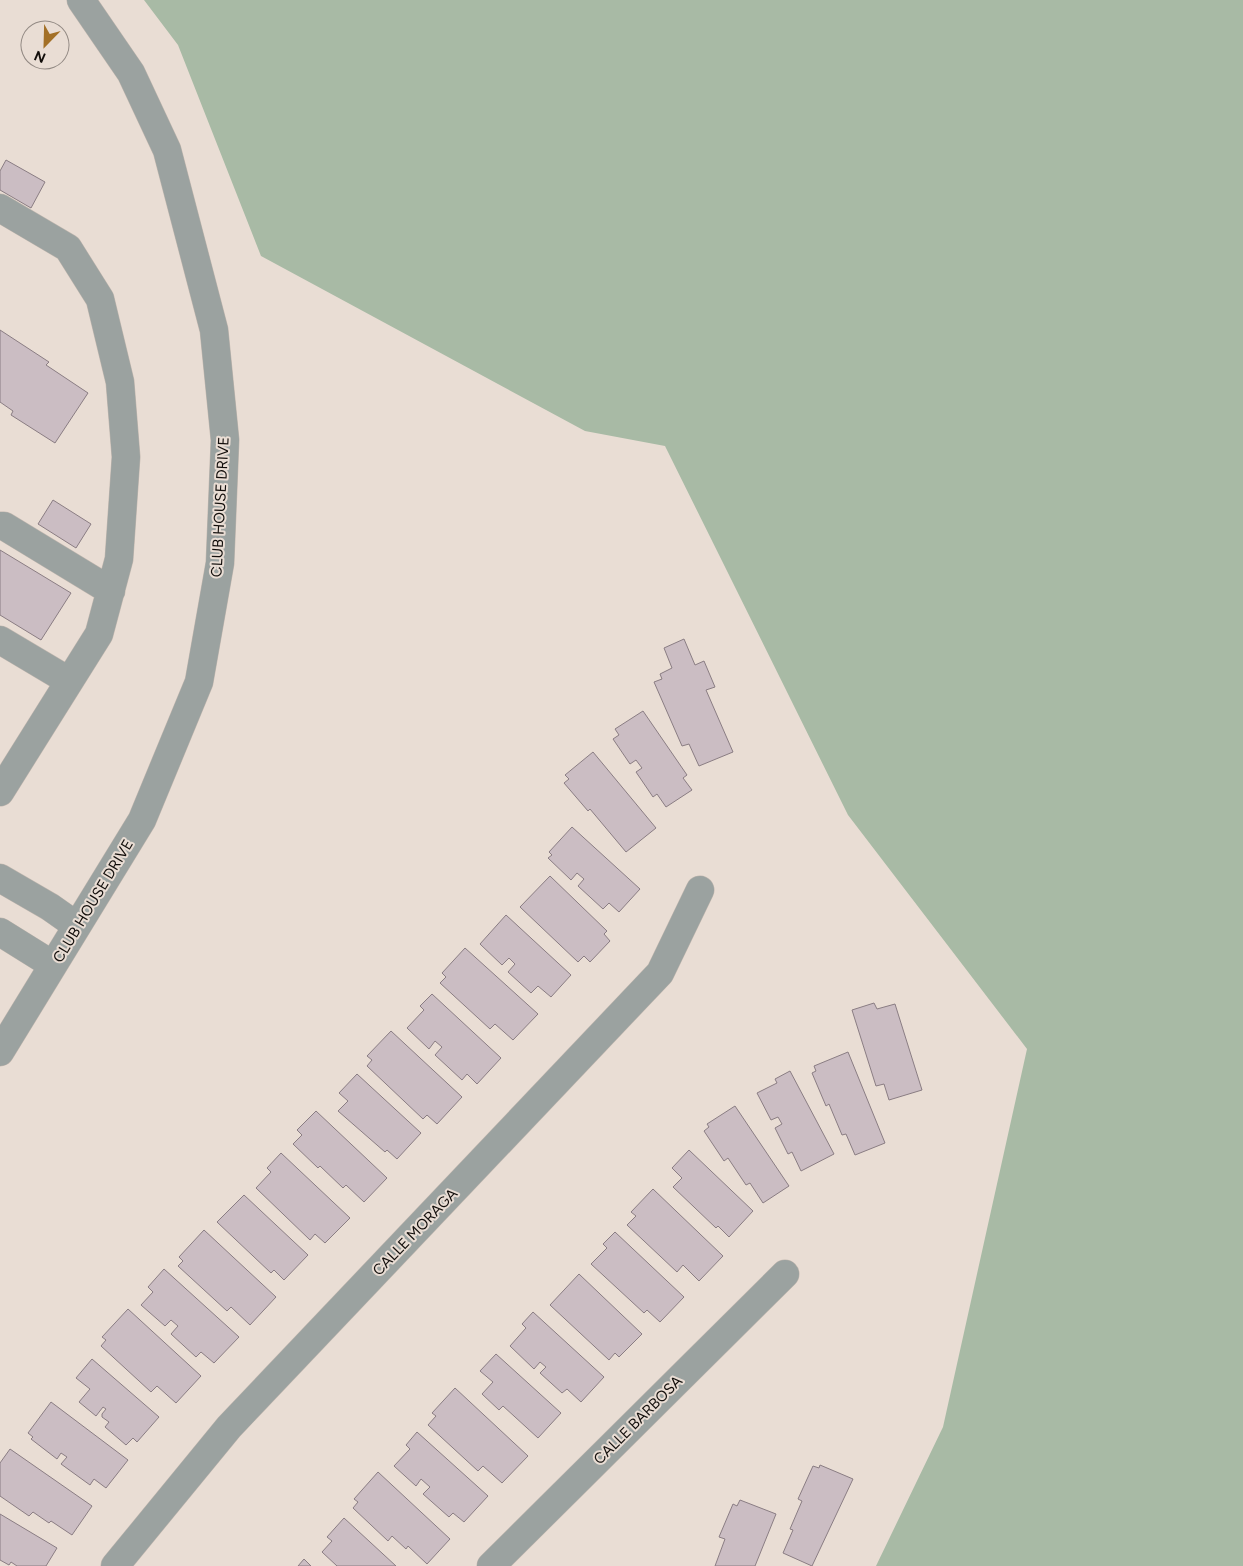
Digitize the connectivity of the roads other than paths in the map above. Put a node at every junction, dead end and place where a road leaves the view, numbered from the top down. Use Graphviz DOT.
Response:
graph roads {
  1 [pos="81,0"];
  2 [pos="0,208"];
  3 [pos="0,526"];
  4 [pos="111,591"];
  5 [pos="0,640"];
  6 [pos="69,681"];
  7 [pos="2,782"];
  8 [pos="0,878"];
  9 [pos="700,890"];
  10 [pos="77,926"];
  11 [pos="0,932"];
  12 [pos="54,965"];
  13 [pos="0,1052"];
  14 [pos="785,1274"];
  15 [pos="115,1566"];
  16 [pos="491,1566"];
  1 -- 10 [label="street, CLUB HOUSE DRIVE"];
  2 -- 4 [label="street"];
  3 -- 4 [label="street"];
  4 -- 6 [label="street"];
  5 -- 6 [label="street"];
  6 -- 7 [label="street"];
  8 -- 10 [label="street"];
  9 -- 15 [label="street, CALLE MORAGA"];
  10 -- 12 [label="street, CLUB HOUSE DRIVE"];
  11 -- 12 [label="street"];
  12 -- 13 [label="street, CLUB HOUSE DRIVE"];
  14 -- 16 [label="street, CALLE BARBOSA"];
}
